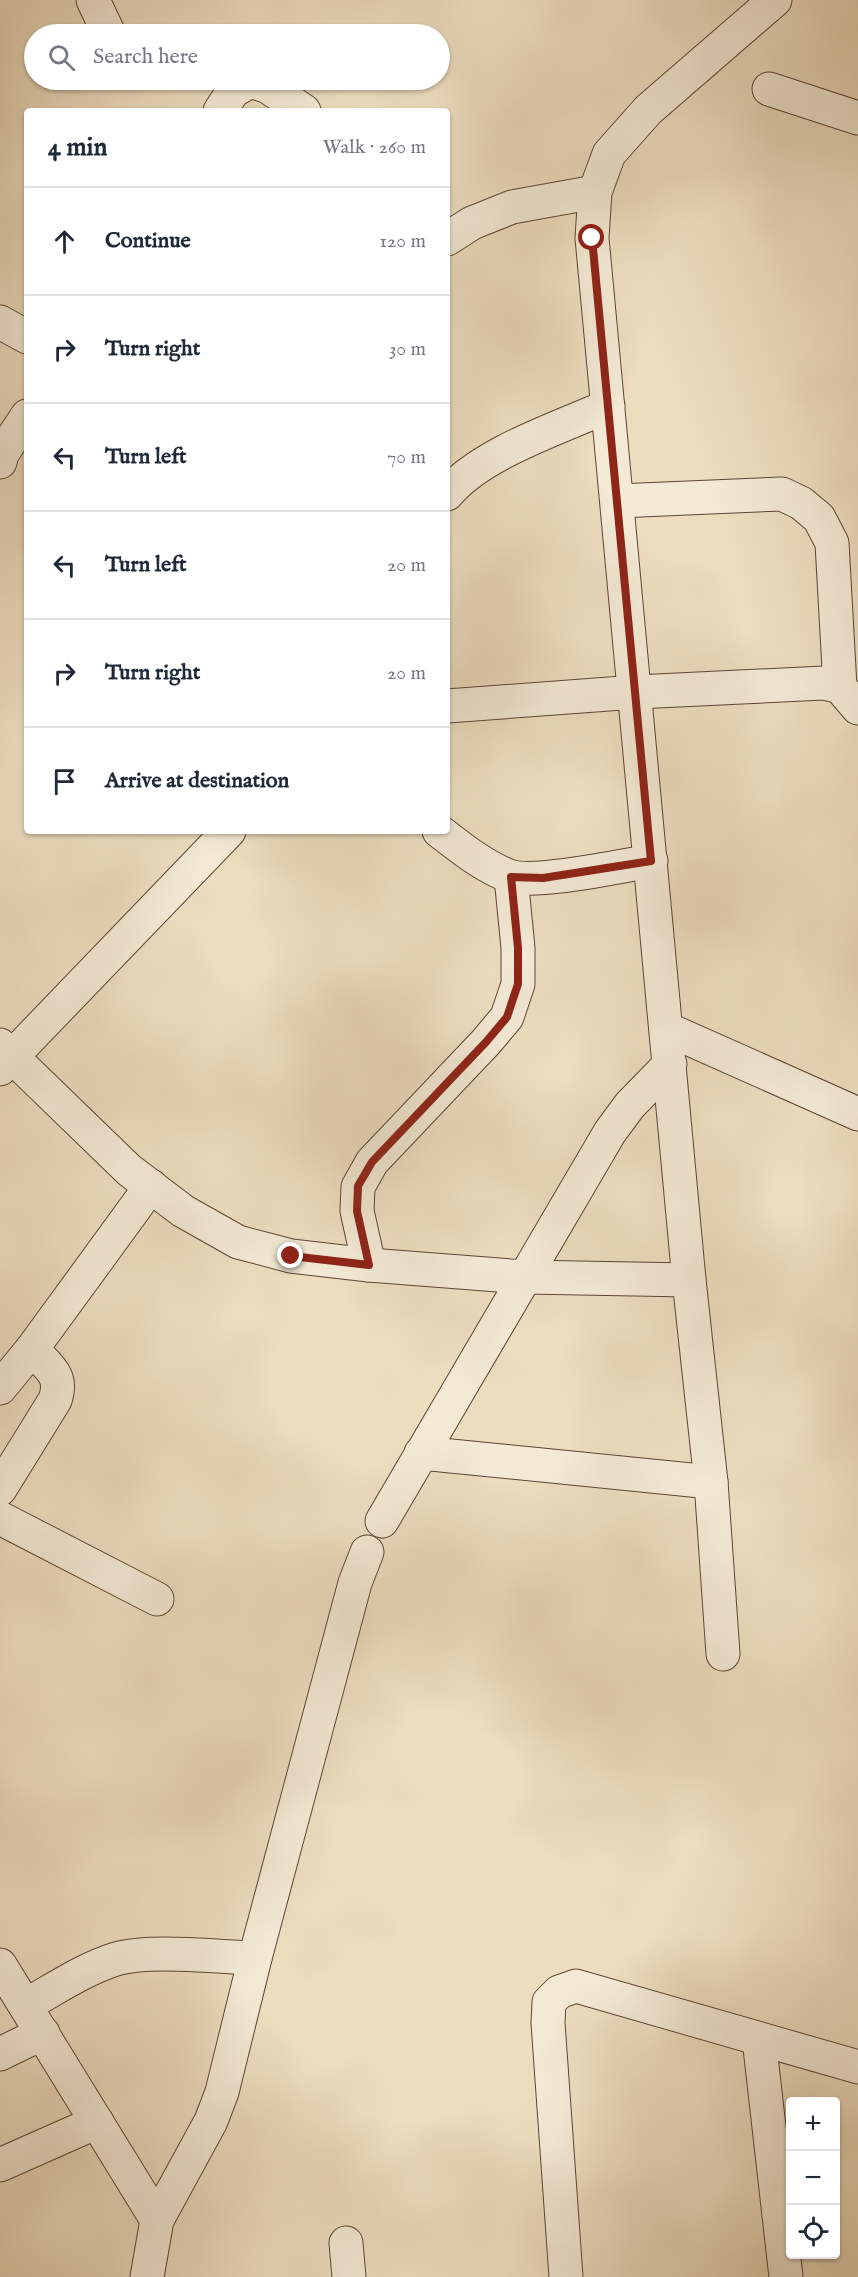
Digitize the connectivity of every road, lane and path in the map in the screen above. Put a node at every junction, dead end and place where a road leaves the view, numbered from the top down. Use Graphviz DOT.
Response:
graph roads {
  1 [pos="93,0"];
  2 [pos="774,0"];
  3 [pos="105,24"];
  4 [pos="769,89"];
  5 [pos="235,90"];
  6 [pos="272,90"];
  7 [pos="222,108"];
  8 [pos="300,108"];
  9 [pos="858,118"];
  10 [pos="595,192"];
  11 [pos="455,223"];
  12 [pos="0,322"];
  13 [pos="24,335"];
  14 [pos="608,406"];
  15 [pos="24,421"];
  16 [pos="0,462"];
  17 [pos="450,491"];
  18 [pos="617,501"];
  19 [pos="636,692"];
  20 [pos="849,698"];
  21 [pos="450,706"];
  22 [pos="226,834"];
  23 [pos="443,834"];
  24 [pos="651,861"];
  25 [pos="511,877"];
  26 [pos="667,1029"];
  27 [pos="4,1057"];
  28 [pos="670,1064"];
  29 [pos="858,1114"];
  30 [pos="150,1186"];
  31 [pos="369,1265"];
  32 [pos="525,1277"];
  33 [pos="689,1280"];
  34 [pos="32,1349"];
  35 [pos="0,1388"];
  36 [pos="421,1453"];
  37 [pos="711,1482"];
  38 [pos="0,1490"];
  39 [pos="0,1518"];
  40 [pos="382,1521"];
  41 [pos="367,1552"];
  42 [pos="157,1599"];
  43 [pos="723,1654"];
  44 [pos="255,1958"];
  45 [pos="0,1965"];
  46 [pos="26,2005"];
  47 [pos="43,2033"];
  48 [pos="759,2039"];
  49 [pos="0,2054"];
  50 [pos="858,2067"];
  51 [pos="97,2122"];
  52 [pos="0,2164"];
  53 [pos="157,2220"];
  54 [pos="346,2243"];
  55 [pos="147,2277"];
  56 [pos="349,2277"];
  57 [pos="566,2277"];
  58 [pos="786,2277"];
  1 -- 3 [label="street"];
  2 -- 10 [label="street"];
  4 -- 9 [label="street"];
  5 -- 7 [label="street"];
  6 -- 8 [label="street"];
  10 -- 11 [label="street"];
  10 -- 14 [label="street"];
  12 -- 13 [label="street"];
  14 -- 17 [label="street"];
  14 -- 18 [label="street"];
  15 -- 16 [label="street"];
  18 -- 19 [label="street"];
  18 -- 20 [label="street"];
  19 -- 20 [label="street"];
  19 -- 21 [label="street"];
  19 -- 24 [label="street"];
  22 -- 27 [label="street"];
  23 -- 25 [label="street"];
  24 -- 25 [label="street"];
  24 -- 26 [label="street"];
  25 -- 31 [label="street"];
  26 -- 28 [label="street"];
  26 -- 29 [label="street"];
  27 -- 30 [label="street"];
  28 -- 32 [label="street"];
  28 -- 33 [label="street"];
  30 -- 31 [label="street"];
  30 -- 34 [label="street"];
  31 -- 32 [label="street"];
  32 -- 33 [label="street"];
  32 -- 36 [label="street"];
  33 -- 37 [label="street"];
  34 -- 35 [label="street"];
  34 -- 38 [label="street"];
  36 -- 37 [label="street"];
  36 -- 40 [label="street"];
  37 -- 43 [label="street"];
  39 -- 42 [label="street"];
  41 -- 44 [label="street"];
  44 -- 46 [label="street"];
  44 -- 53 [label="street"];
  45 -- 46 [label="street"];
  46 -- 47 [label="street"];
  47 -- 49 [label="street"];
  47 -- 51 [label="street"];
  48 -- 50 [label="street"];
  48 -- 57 [label="street"];
  48 -- 58 [label="street"];
  51 -- 52 [label="street"];
  51 -- 53 [label="street"];
  53 -- 55 [label="street"];
  54 -- 56 [label="street"];
}
